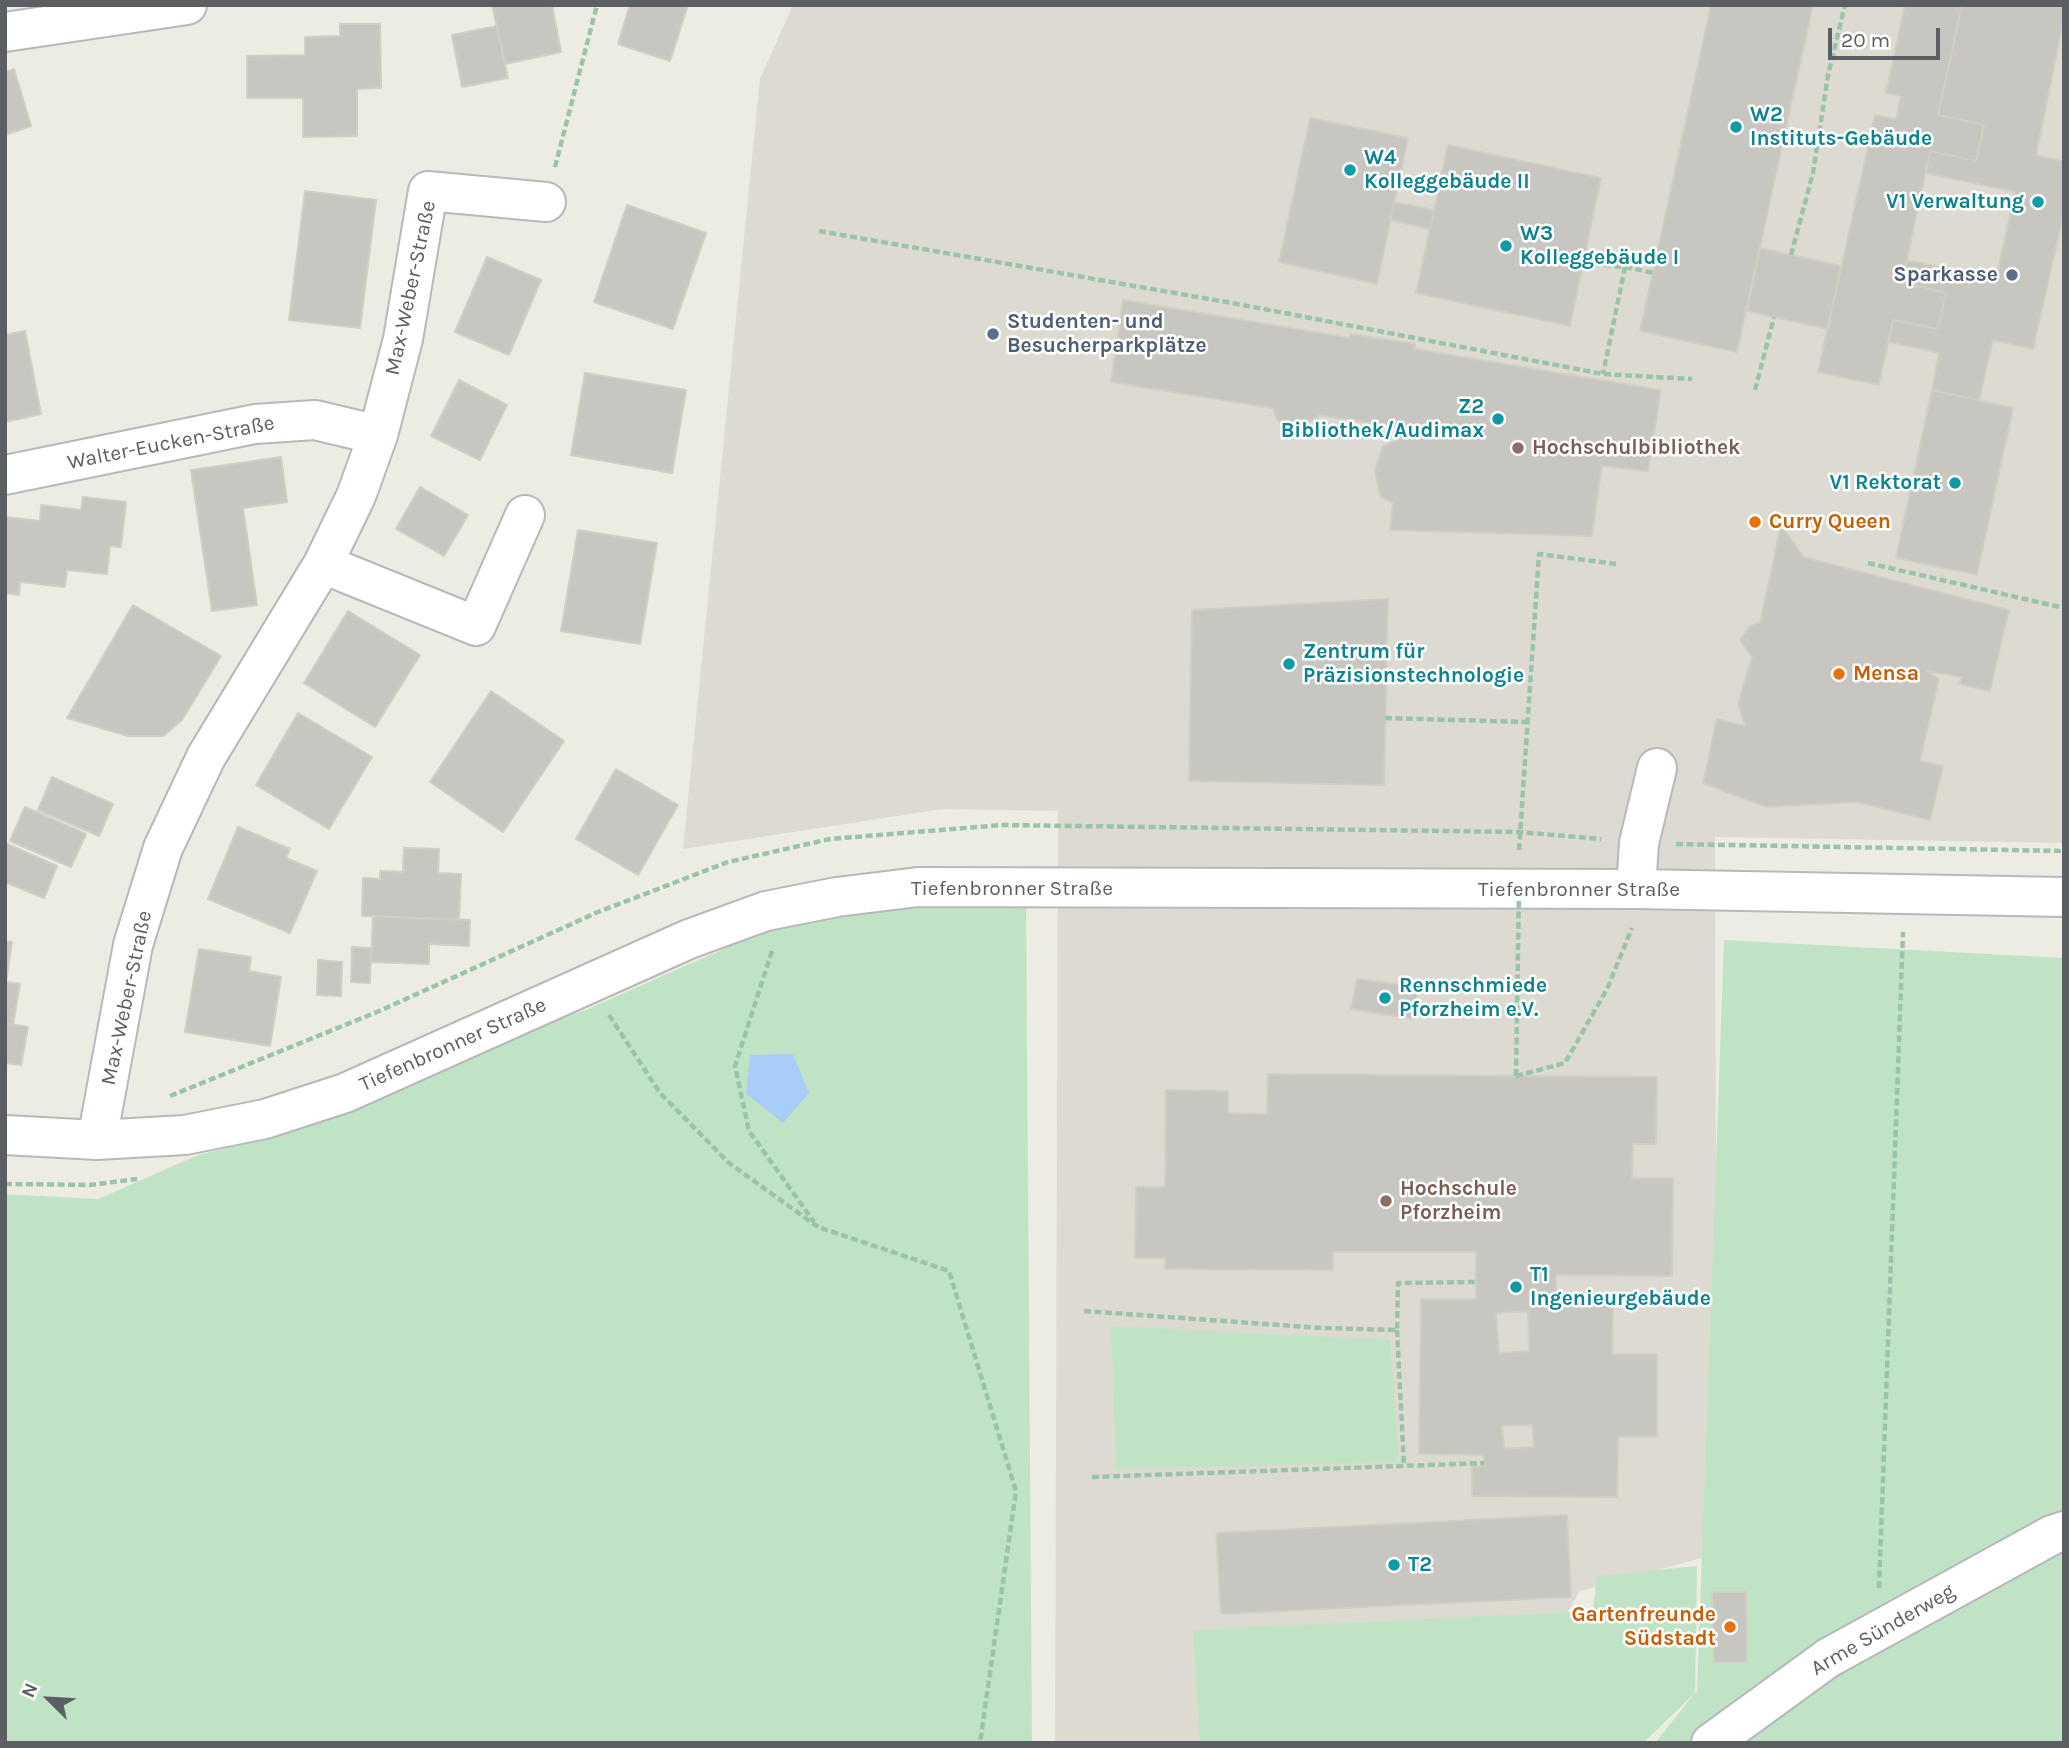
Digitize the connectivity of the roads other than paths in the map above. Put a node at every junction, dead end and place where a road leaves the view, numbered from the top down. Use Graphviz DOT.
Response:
graph roads {
  1 [pos="187,5"];
  2 [pos="181,6"];
  3 [pos="5,32"];
  4 [pos="546,202"];
  5 [pos="378,435"];
  6 [pos="5,475"];
  7 [pos="525,515"];
  8 [pos="323,564"];
  9 [pos="1657,768"];
  10 [pos="1636,889"];
  11 [pos="2064,897"];
  12 [pos="5,1135"];
  13 [pos="97,1140"];
  14 [pos="2064,1531"];
  15 [pos="1711,1743"];
  1 -- 2 [label="street"];
  2 -- 3 [label="street"];
  4 -- 5 [label="street, Max-Weber-Straße"];
  5 -- 6 [label="street, Walter-Eucken-Straße"];
  5 -- 8 [label="street, Max-Weber-Straße"];
  7 -- 8 [label="street"];
  8 -- 13 [label="street, Max-Weber-Straße"];
  9 -- 10 [label="street"];
  10 -- 11 [label="street, Tiefenbronner Straße"];
  10 -- 13 [label="street, Tiefenbronner Straße"];
  12 -- 13 [label="street, Tiefenbronner Straße"];
  14 -- 15 [label="street, Arme Sünderweg"];
}
